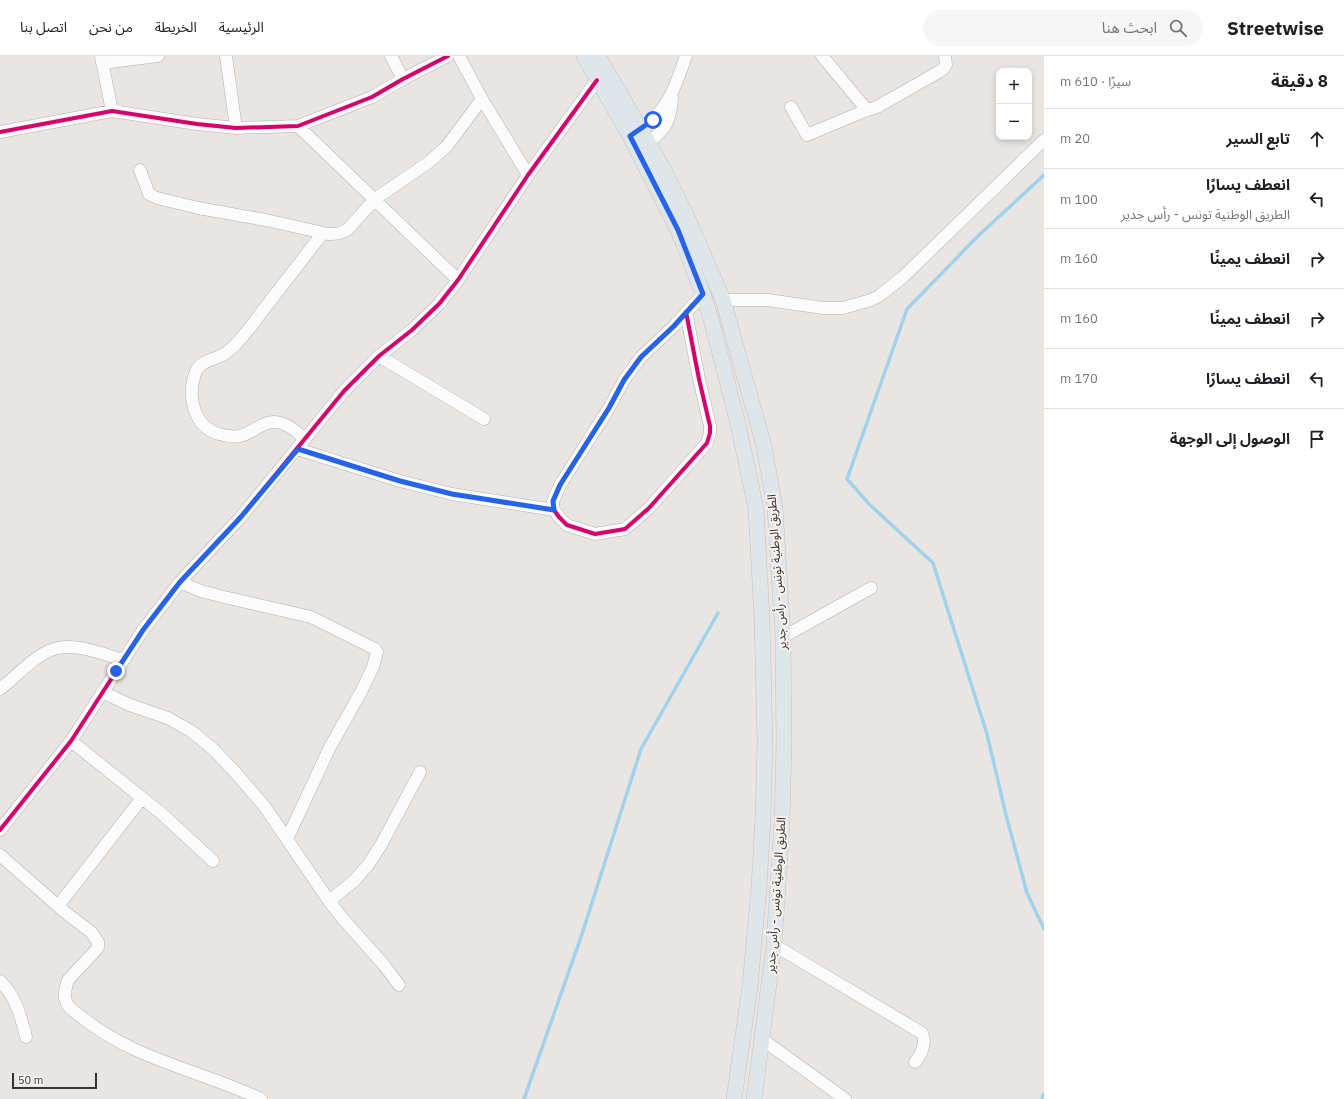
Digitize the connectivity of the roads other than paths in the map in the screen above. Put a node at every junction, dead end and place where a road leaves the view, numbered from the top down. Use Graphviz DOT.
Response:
graph roads {
  1 [pos="158,56"];
  2 [pos="226,56"];
  3 [pos="390,56"];
  4 [pos="448,56"];
  5 [pos="459,56"];
  6 [pos="584,56"];
  7 [pos="598,56"];
  8 [pos="686,56"];
  9 [pos="822,56"];
  10 [pos="945,56"];
  11 [pos="101,59"];
  12 [pos="403,79"];
  13 [pos="598,80"];
  14 [pos="673,90"];
  15 [pos="482,99"];
  16 [pos="791,107"];
  17 [pos="867,110"];
  18 [pos="112,111"];
  19 [pos="298,126"];
  20 [pos="236,128"];
  21 [pos="0,132"];
  22 [pos="635,132"];
  23 [pos="1044,140"];
  24 [pos="643,146"];
  25 [pos="140,170"];
  26 [pos="528,175"];
  27 [pos="375,199"];
  28 [pos="322,233"];
  29 [pos="458,280"];
  30 [pos="703,294"];
  31 [pos="723,300"];
  32 [pos="686,312"];
  33 [pos="379,356"];
  34 [pos="484,419"];
  35 [pos="301,444"];
  36 [pos="554,510"];
  37 [pos="180,582"];
  38 [pos="871,588"];
  39 [pos="783,637"];
  40 [pos="123,660"];
  41 [pos="0,689"];
  42 [pos="102,692"];
  43 [pos="71,741"];
  44 [pos="420,772"];
  45 [pos="142,798"];
  46 [pos="0,830"];
  47 [pos="287,839"];
  48 [pos="0,855"];
  49 [pos="213,861"];
  50 [pos="329,901"];
  51 [pos="58,906"];
  52 [pos="774,945"];
  53 [pos="0,981"];
  54 [pos="399,985"];
  55 [pos="26,1037"];
  56 [pos="762,1040"];
  57 [pos="914,1062"];
  58 [pos="738,1078"];
  59 [pos="757,1082"];
  60 [pos="261,1099"];
  61 [pos="734,1099"];
  62 [pos="754,1099"];
  63 [pos="845,1099"];
  1 -- 11 [label="street"];
  2 -- 20 [label="street"];
  3 -- 12 [label="street"];
  4 -- 12 [label="street"];
  5 -- 15 [label="street"];
  6 -- 13 [label="main road, الطريق الوطنية تونس - رأس جدير"];
  7 -- 22 [label="main road, الطريق الوطنية تونس - رأس جدير"];
  8 -- 14 [label="street"];
  9 -- 17 [label="street"];
  10 -- 17 [label="street"];
  11 -- 18 [label="street"];
  12 -- 19 [label="street"];
  13 -- 22 [label="main road, الطريق الوطنية تونس - رأس جدير"];
  13 -- 26 [label="street"];
  14 -- 22 [label="street"];
  14 -- 24 [label="street"];
  15 -- 26 [label="street"];
  15 -- 27 [label="street"];
  16 -- 17 [label="street"];
  18 -- 20 [label="street"];
  18 -- 21 [label="street"];
  19 -- 20 [label="street"];
  19 -- 27 [label="street"];
  22 -- 24 [label="main road, الطريق الوطنية تونس - رأس جدير"];
  23 -- 31 [label="street"];
  24 -- 30 [label="main road, الطريق الوطنية تونس - رأس جدير"];
  24 -- 31 [label="main road, الطريق الوطنية تونس - رأس جدير"];
  25 -- 28 [label="street"];
  26 -- 29 [label="street"];
  27 -- 28 [label="street"];
  27 -- 29 [label="street"];
  28 -- 35 [label="street"];
  29 -- 33 [label="street"];
  30 -- 32 [label="street"];
  30 -- 58 [label="main road, الطريق الوطنية تونس - رأس جدير"];
  31 -- 39 [label="main road, الطريق الوطنية تونس - رأس جدير"];
  32 -- 36 [label="street"];
  32 -- 36 [label="street"];
  33 -- 34 [label="street"];
  33 -- 35 [label="street"];
  35 -- 36 [label="street"];
  35 -- 37 [label="street"];
  37 -- 40 [label="street"];
  37 -- 47 [label="street"];
  38 -- 39 [label="street"];
  39 -- 52 [label="main road, الطريق الوطنية تونس - رأس جدير"];
  40 -- 41 [label="street"];
  40 -- 42 [label="street"];
  42 -- 43 [label="street"];
  42 -- 47 [label="street"];
  43 -- 45 [label="street"];
  43 -- 46 [label="street"];
  44 -- 50 [label="street"];
  45 -- 49 [label="street"];
  45 -- 51 [label="street"];
  47 -- 50 [label="street"];
  48 -- 51 [label="street"];
  50 -- 54 [label="street"];
  51 -- 60 [label="street"];
  52 -- 56 [label="main road, الطريق الوطنية تونس - رأس جدير"];
  52 -- 57 [label="street"];
  53 -- 55 [label="street"];
  56 -- 59 [label="main road, الطريق الوطنية تونس - رأس جدير"];
  56 -- 63 [label="street"];
  58 -- 59 [label="main road"];
  58 -- 61 [label="main road, الطريق الوطنية تونس - رأس جدير"];
  59 -- 62 [label="main road, الطريق الوطنية تونس - رأس جدير"];
}
